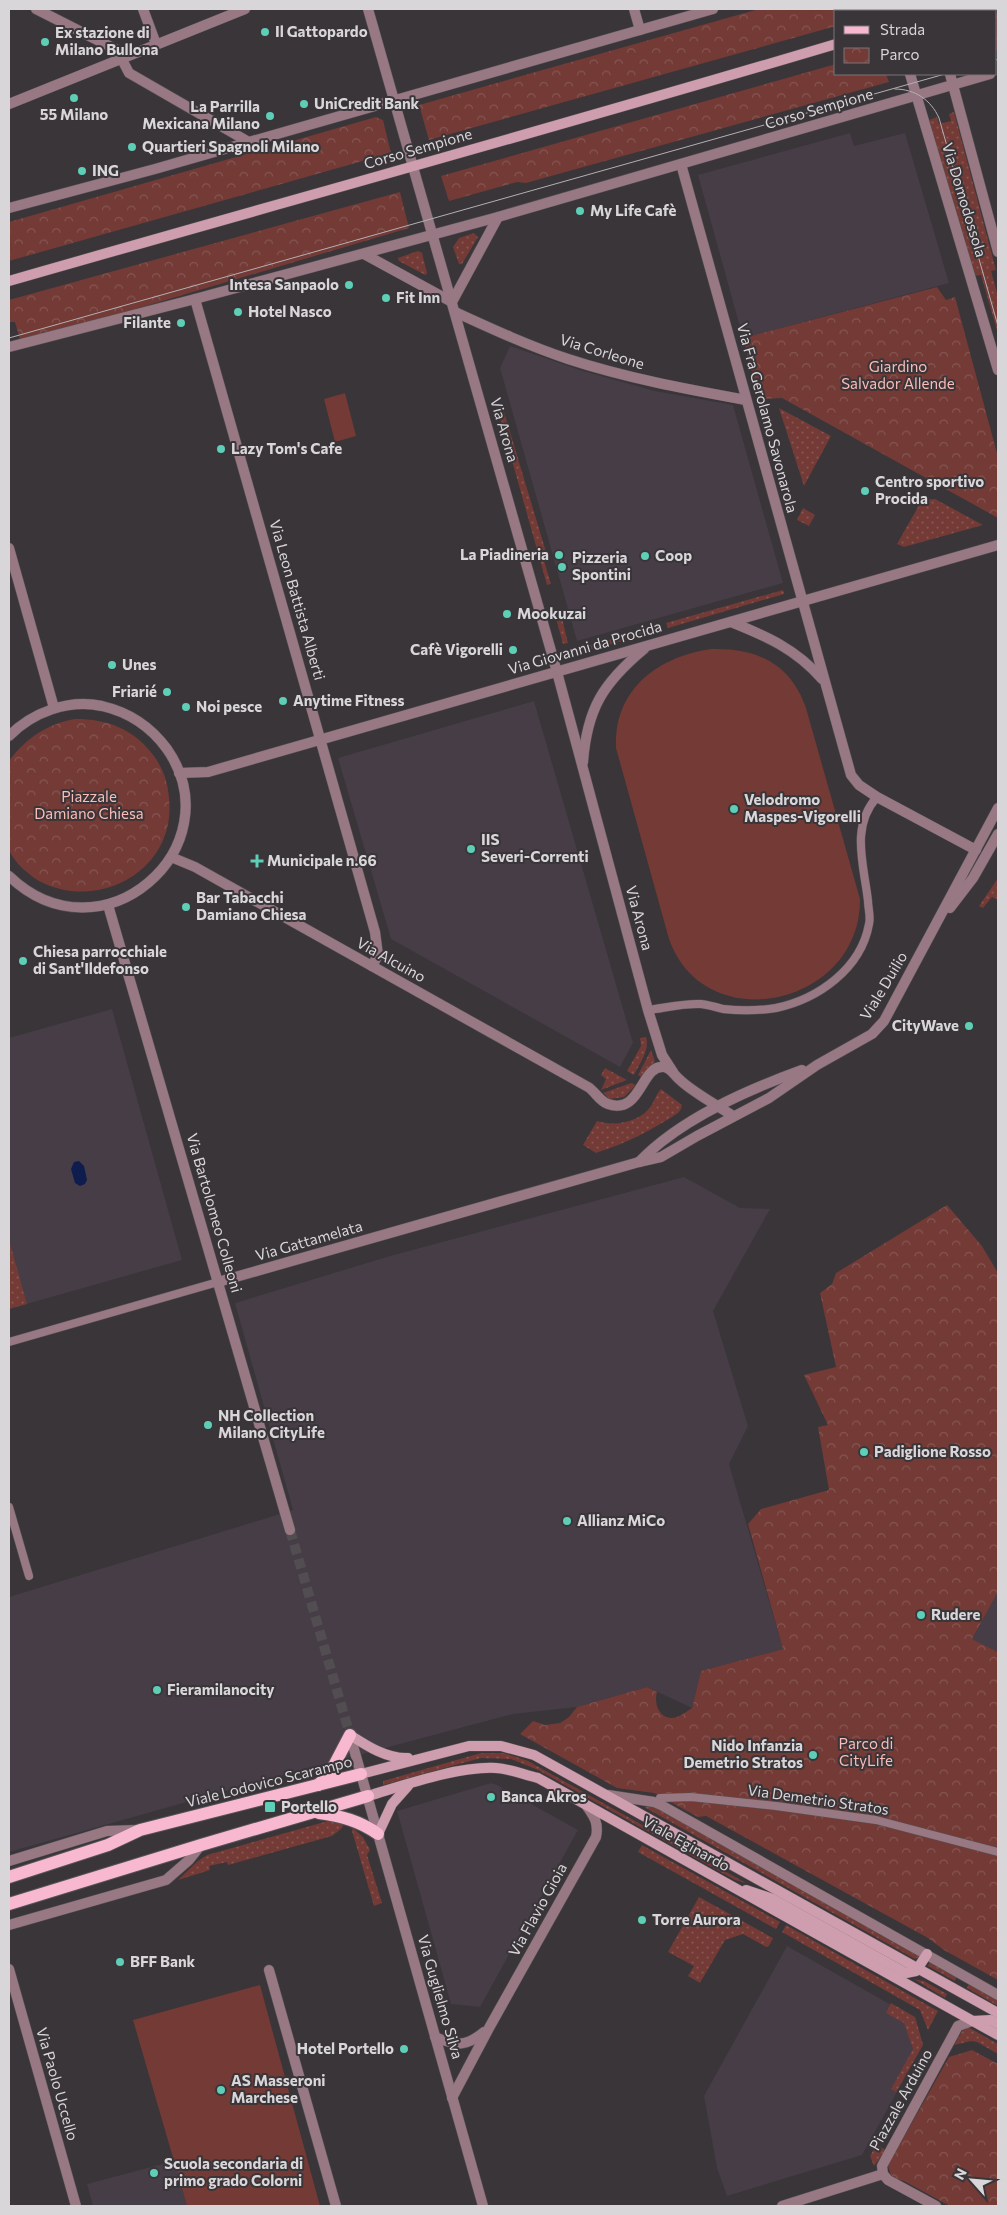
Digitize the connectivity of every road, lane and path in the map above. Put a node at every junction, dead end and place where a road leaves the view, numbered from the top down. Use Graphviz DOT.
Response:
graph roads {
  1 [pos="36,9"];
  2 [pos="143,9"];
  3 [pos="246,9"];
  4 [pos="368,9"];
  5 [pos="634,9"];
  6 [pos="714,9"];
  7 [pos="640,30"];
  8 [pos="156,44"];
  9 [pos="834,45"];
  10 [pos="120,58"];
  11 [pos="910,75"];
  12 [pos="982,75"];
  13 [pos="952,79"];
  14 [pos="917,96"];
  15 [pos="394,100"];
  16 [pos="9,104"];
  17 [pos="248,141"];
  18 [pos="681,164"];
  19 [pos="414,165"];
  20 [pos="9,208"];
  21 [pos="498,217"];
  22 [pos="433,234"];
  23 [pos="998,252"];
  24 [pos="364,254"];
  25 [pos="9,281"];
  26 [pos="195,300"];
  27 [pos="453,307"];
  28 [pos="9,347"];
  29 [pos="998,370"];
  30 [pos="746,400"];
  31 [pos="998,545"];
  32 [pos="9,548"];
  33 [pos="802,601"];
  34 [pos="730,622"];
  35 [pos="648,646"];
  36 [pos="556,672"];
  37 [pos="823,680"];
  38 [pos="54,708"];
  39 [pos="9,736"];
  40 [pos="321,741"];
  41 [pos="583,770"];
  42 [pos="179,773"];
  43 [pos="877,796"];
  44 [pos="998,808"];
  45 [pos="998,834"];
  46 [pos="976,850"];
  47 [pos="171,856"];
  48 [pos="9,876"];
  49 [pos="108,905"];
  50 [pos="937,924"];
  51 [pos="372,966"];
  52 [pos="648,1010"];
  53 [pos="817,1065"];
  54 [pos="673,1072"];
  55 [pos="719,1107"];
  56 [pos="734,1116"];
  57 [pos="639,1162"];
  58 [pos="218,1282"];
  59 [pos="9,1342"];
  60 [pos="9,1507"];
  61 [pos="290,1530"];
  62 [pos="29,1576"];
  63 [pos="350,1735"];
  64 [pos="424,1756"];
  65 [pos="361,1774"];
  66 [pos="411,1784"];
  67 [pos="318,1785"];
  68 [pos="604,1794"];
  69 [pos="368,1796"];
  70 [pos="660,1798"];
  71 [pos="586,1805"];
  72 [pos="314,1813"];
  73 [pos="140,1830"];
  74 [pos="378,1834"];
  75 [pos="201,1845"];
  76 [pos="998,1852"];
  77 [pos="9,1861"];
  78 [pos="9,1877"];
  79 [pos="722,1881"];
  80 [pos="9,1904"];
  81 [pos="9,1924"];
  82 [pos="927,1954"];
  83 [pos="9,1969"];
  84 [pos="919,1969"];
  85 [pos="269,1970"];
  86 [pos="998,1995"];
  87 [pos="998,2013"];
  88 [pos="972,2021"];
  89 [pos="998,2024"];
  90 [pos="489,2028"];
  91 [pos="998,2035"];
  92 [pos="435,2036"];
  93 [pos="452,2098"];
  94 [pos="883,2174"];
  95 [pos="799,2204"];
  96 [pos="76,2206"];
  97 [pos="336,2206"];
  98 [pos="483,2206"];
  99 [pos="782,2206"];
  100 [pos="936,2206"];
  1 -- 10 [label="street"];
  2 -- 8 [label="street"];
  3 -- 8 [label="street"];
  4 -- 15 [label="street, Via Arona"];
  5 -- 7 [label="street"];
  6 -- 7 [label="street"];
  7 -- 15 [label="street"];
  8 -- 10 [label="street"];
  9 -- 19 [label="main road, Corso Sempione"];
  10 -- 16 [label="street"];
  10 -- 17 [label="street"];
  11 -- 14 [label="street"];
  12 -- 13 [label="street, Corso Sempione"];
  13 -- 14 [label="street, Corso Sempione"];
  13 -- 23 [label="street, Via Domodossola"];
  14 -- 18 [label="street, Corso Sempione"];
  14 -- 29 [label="street, Via Domodossola"];
  15 -- 17 [label="street"];
  15 -- 19 [label="street, Via Arona"];
  17 -- 20 [label="street"];
  18 -- 21 [label="street, Corso Sempione"];
  18 -- 30 [label="street, Via Fra Gerolamo Savonarola"];
  19 -- 22 [label="street, Via Arona"];
  19 -- 25 [label="main road, Corso Sempione"];
  21 -- 22 [label="street, Corso Sempione"];
  21 -- 27 [label="street"];
  22 -- 24 [label="street, Corso Sempione"];
  22 -- 27 [label="street, Via Arona"];
  24 -- 26 [label="street, Corso Sempione"];
  24 -- 27 [label="street"];
  26 -- 28 [label="street, Corso Sempione"];
  26 -- 40 [label="street, Via Leon Battista Alberti"];
  27 -- 30 [label="street, Via Corleone"];
  27 -- 36 [label="street, Via Arona"];
  30 -- 33 [label="street, Via Fra Gerolamo Savonarola"];
  31 -- 33 [label="street, Via Giovanni da Procida"];
  32 -- 38 [label="street"];
  33 -- 34 [label="street, Via Giovanni da Procida"];
  33 -- 37 [label="street, Via Fra Gerolamo Savonarola"];
  34 -- 35 [label="street, Via Giovanni da Procida"];
  34 -- 37 [label="street, Via Fra Gerolamo Savonarola"];
  35 -- 36 [label="street, Via Giovanni da Procida"];
  35 -- 41 [label="street, Via Arona"];
  36 -- 40 [label="street, Via Giovanni da Procida"];
  36 -- 41 [label="street, Via Arona"];
  37 -- 43 [label="street, Via Fra Gerolamo Savonarola"];
  38 -- 39 [label="street"];
  38 -- 42 [label="street"];
  40 -- 42 [label="street, Via Giovanni da Procida"];
  40 -- 51 [label="street, Via Leon Battista Alberti"];
  41 -- 52 [label="street, Via Arona"];
  42 -- 47 [label="street"];
  43 -- 46 [label="street, Via Fra Gerolamo Savonarola"];
  43 -- 52 [label="street"];
  44 -- 46 [label="street, Viale Duilio"];
  45 -- 50 [label="street, Viale Duilio"];
  46 -- 50 [label="street, Viale Duilio"];
  47 -- 49 [label="street"];
  47 -- 51 [label="street, Via Alcuino"];
  48 -- 49 [label="street"];
  49 -- 58 [label="street, Via Bartolomeo Colleoni"];
  50 -- 53 [label="street, Viale Duilio"];
  51 -- 54 [label="street, Via Alcuino"];
  52 -- 54 [label="street, Via Arona"];
  53 -- 55 [label="street, Viale Duilio"];
  53 -- 56 [label="street, Viale Duilio"];
  54 -- 55 [label="street, Via Arona"];
  55 -- 56 [label="street, Via Arona"];
  55 -- 57 [label="street, Viale Duilio"];
  56 -- 57 [label="street, Viale Duilio"];
  57 -- 58 [label="street, Via Gattamelata"];
  58 -- 59 [label="street, Via Gattamelata"];
  58 -- 61 [label="street, Via Bartolomeo Colleoni"];
  60 -- 62 [label="street"];
  63 -- 64 [label="main road"];
  63 -- 65 [label="street"];
  63 -- 67 [label="main road"];
  64 -- 65 [label="main road, Viale Eginardo"];
  64 -- 68 [label="main road, Viale Eginardo"];
  65 -- 67 [label="main road, Viale Lodovico Scarampo"];
  65 -- 69 [label="street, Viale Lodovico Scarampo"];
  66 -- 69 [label="main road, Viale Eginardo"];
  66 -- 71 [label="main road, Viale Eginardo"];
  66 -- 74 [label="main road"];
  67 -- 73 [label="main road, Viale Lodovico Scarampo"];
  68 -- 82 [label="street, Viale Eginardo"];
  68 -- 84 [label="main road, Viale Eginardo"];
  69 -- 72 [label="main road"];
  69 -- 74 [label="street, Via Guglielmo Silva"];
  70 -- 76 [label="street, Via Demetrio Stratos"];
  71 -- 79 [label="main road, Viale Eginardo"];
  71 -- 90 [label="street, Via Flavio Gioia"];
  72 -- 74 [label="main road"];
  72 -- 75 [label="main road"];
  73 -- 77 [label="street, Viale Lodovico Scarampo"];
  73 -- 78 [label="main road, Viale Lodovico Scarampo"];
  74 -- 92 [label="street, Via Guglielmo Silva"];
  75 -- 80 [label="main road"];
  75 -- 81 [label="street"];
  79 -- 84 [label="main road"];
  79 -- 88 [label="main road, Viale Eginardo"];
  82 -- 84 [label="main road"];
  82 -- 86 [label="street, Viale Eginardo"];
  83 -- 96 [label="street, Via Paolo Uccello"];
  84 -- 87 [label="main road, Viale Eginardo"];
  85 -- 97 [label="street"];
  88 -- 89 [label="main road"];
  88 -- 91 [label="main road"];
  88 -- 94 [label="street, Piazzale Arduino"];
  90 -- 92 [label="street, Via Flavio Gioia"];
  90 -- 93 [label="street, Via Flavio Gioia"];
  92 -- 93 [label="street, Via Guglielmo Silva"];
  93 -- 98 [label="street, Via Guglielmo Silva"];
  94 -- 95 [label="street"];
  94 -- 100 [label="street, Piazzale Arduino"];
  95 -- 99 [label="street"];
}
